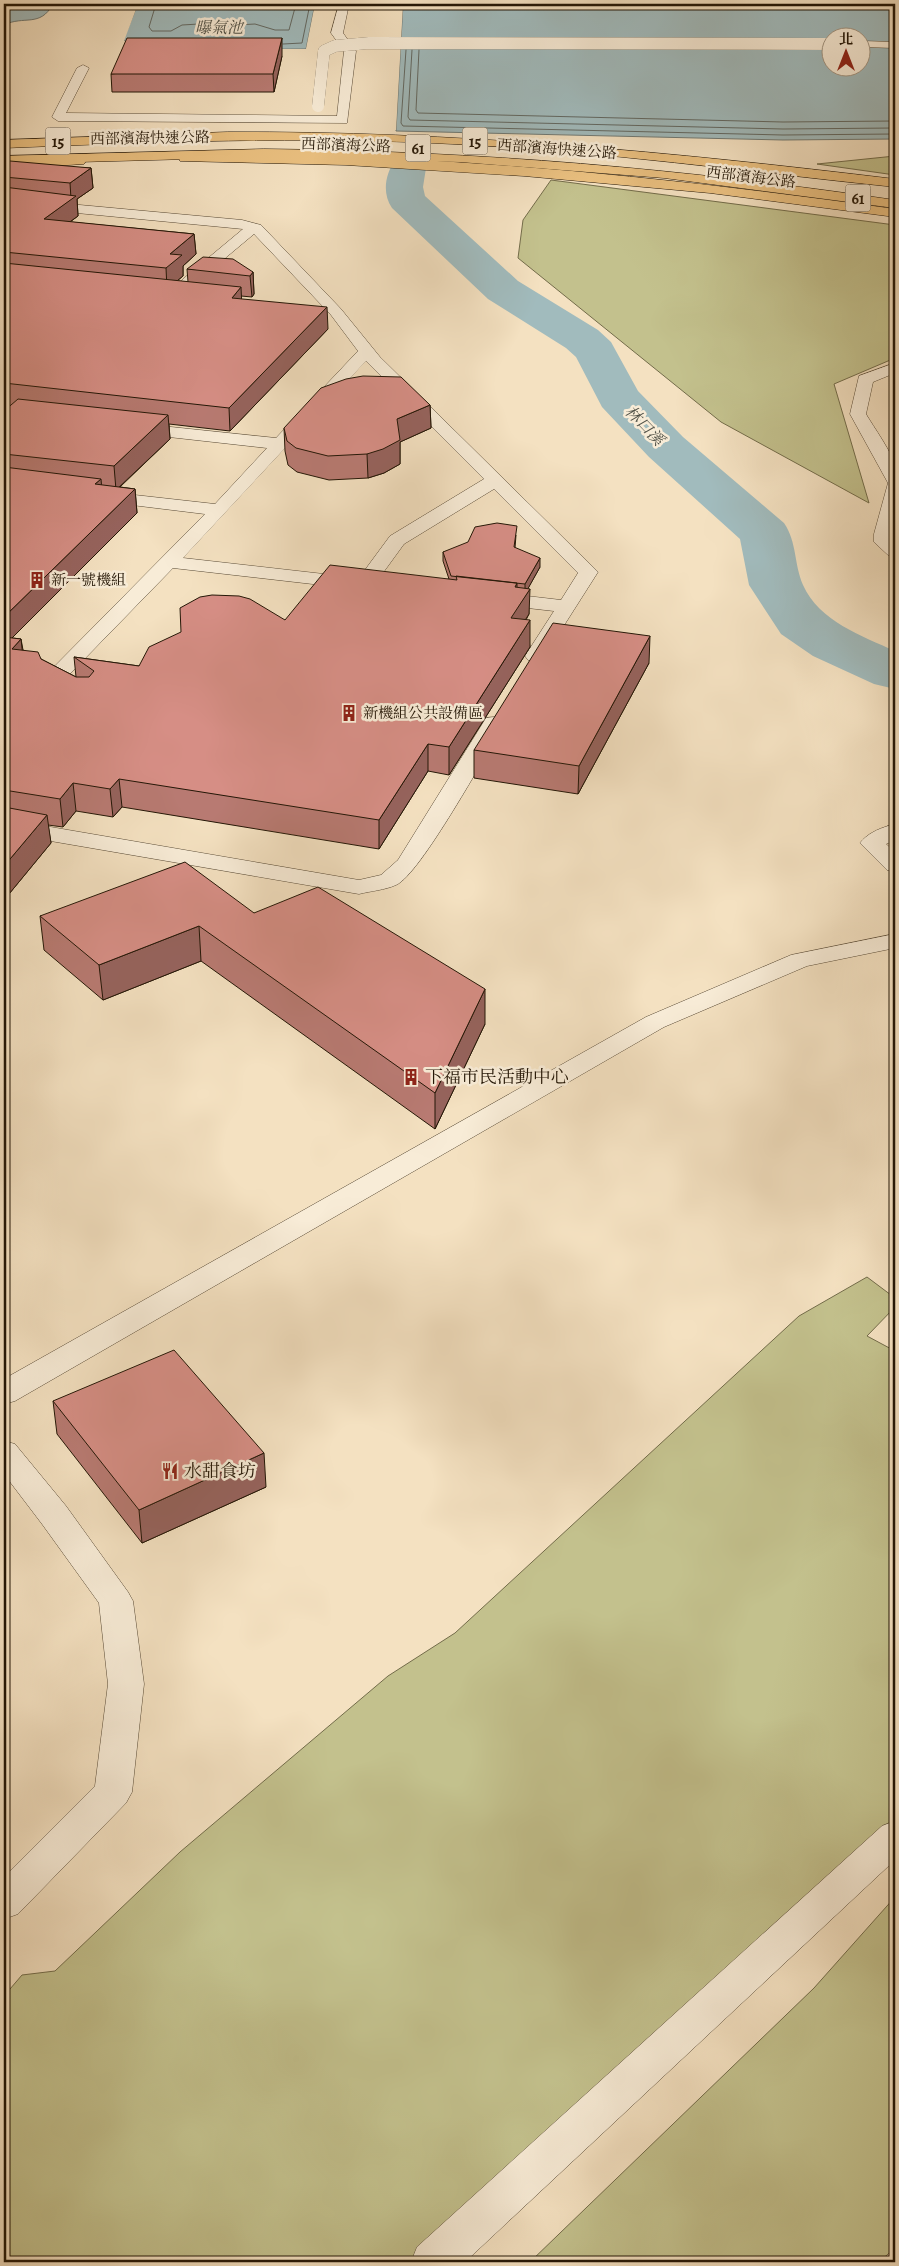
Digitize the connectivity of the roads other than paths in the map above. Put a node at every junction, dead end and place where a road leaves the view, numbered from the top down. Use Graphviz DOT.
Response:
graph roads {
  1 [pos="344,4"];
  2 [pos="822,44"];
  3 [pos="872,44"];
  4 [pos="895,45"];
  5 [pos="83,68"];
  6 [pos="309,120"];
  7 [pos="4,144"];
  8 [pos="4,152"];
  9 [pos="4,160"];
  10 [pos="4,165"];
  11 [pos="895,183"];
  12 [pos="825,188"];
  13 [pos="895,193"];
  14 [pos="4,202"];
  15 [pos="895,204"];
  16 [pos="895,214"];
  17 [pos="254,227"];
  18 [pos="178,289"];
  19 [pos="316,310"];
  20 [pos="336,312"];
  21 [pos="367,351"];
  22 [pos="895,368"];
  23 [pos="112,425"];
  24 [pos="281,444"];
  25 [pos="495,480"];
  26 [pos="895,480"];
  27 [pos="895,486"];
  28 [pos="82,494"];
  29 [pos="219,510"];
  30 [pos="895,551"];
  31 [pos="170,562"];
  32 [pos="470,595"];
  33 [pos="566,606"];
  34 [pos="525,672"];
  35 [pos="84,698"];
  36 [pos="504,706"];
  37 [pos="4,826"];
  38 [pos="895,834"];
  39 [pos="895,865"];
  40 [pos="895,941"];
  41 [pos="4,1393"];
  42 [pos="4,1452"];
  43 [pos="895,1837"];
  44 [pos="4,1902"];
  45 [pos="433,2262"];
  1 -- 6 [label="street"];
  2 -- 6 [label="street, bridge"];
  3 -- 4 [label="street"];
  5 -- 6 [label="street"];
  7 -- 11 [label="main road, 西部濱海公路 / 15"];
  8 -- 12 [label="main road, 西部濱海快速公路 / 61"];
  9 -- 12 [label="main road, 西部濱海快速公路 / 61"];
  10 -- 16 [label="main road, 西部濱海公路 / 15"];
  12 -- 13 [label="main road, 西部濱海快速公路 / 61"];
  12 -- 15 [label="main road, 西部濱海快速公路 / 61"];
  14 -- 17 [label="street"];
  17 -- 18 [label="street"];
  17 -- 20 [label="street"];
  19 -- 20 [label="street"];
  20 -- 21 [label="street"];
  21 -- 24 [label="street"];
  21 -- 25 [label="street"];
  22 -- 26 [label="street"];
  23 -- 24 [label="street"];
  24 -- 29 [label="street"];
  25 -- 31 [label="street"];
  25 -- 33 [label="street"];
  27 -- 30 [label="street"];
  28 -- 29 [label="street"];
  29 -- 31 [label="street"];
  31 -- 35 [label="street"];
  32 -- 33 [label="street"];
  33 -- 34 [label="street"];
  36 -- 37 [label="street"];
  38 -- 39 [label="street"];
  40 -- 41 [label="street"];
  42 -- 44 [label="street"];
  43 -- 45 [label="street"];
}
